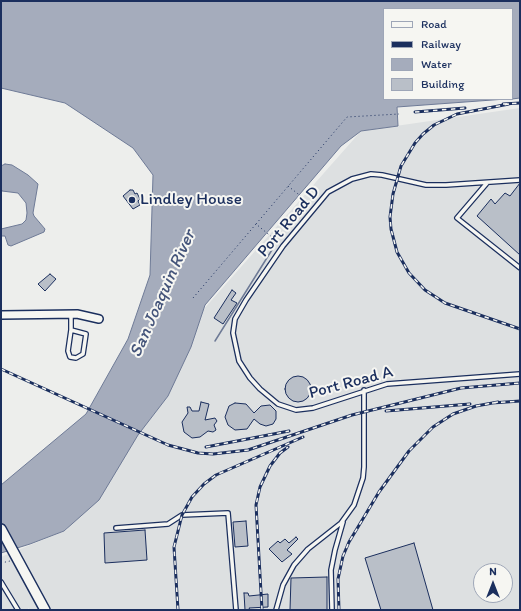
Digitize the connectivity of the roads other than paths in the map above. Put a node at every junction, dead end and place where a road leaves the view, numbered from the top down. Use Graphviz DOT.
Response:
graph roads {
  1 [pos="520,180"];
  2 [pos="486,183"];
  3 [pos="520,268"];
  4 [pos="71,314"];
  5 [pos="1,315"];
  6 [pos="99,319"];
  7 [pos="71,330"];
  8 [pos="233,333"];
  9 [pos="520,374"];
  10 [pos="364,390"];
  11 [pos="344,520"];
  12 [pos="116,528"];
  13 [pos="1,529"];
  14 [pos="1,582"];
  15 [pos="3,590"];
  16 [pos="18,610"];
  17 [pos="46,610"];
  18 [pos="236,610"];
  19 [pos="276,610"];
  20 [pos="332,610"];
  1 -- 2 [label="lane, Port Road D"];
  2 -- 3 [label="lane"];
  2 -- 8 [label="lane, Port Road D"];
  4 -- 5 [label="street"];
  4 -- 6 [label="street"];
  4 -- 7 [label="lane"];
  7 -- 7 [label="lane"];
  8 -- 10 [label="lane, Port Road A"];
  9 -- 10 [label="lane, Port Road A"];
  10 -- 11 [label="lane"];
  11 -- 19 [label="lane"];
  11 -- 20 [label="lane"];
  12 -- 18 [label="lane"];
  13 -- 17 [label="street"];
  14 -- 15 [label="lane"];
  15 -- 16 [label="lane"];
}
